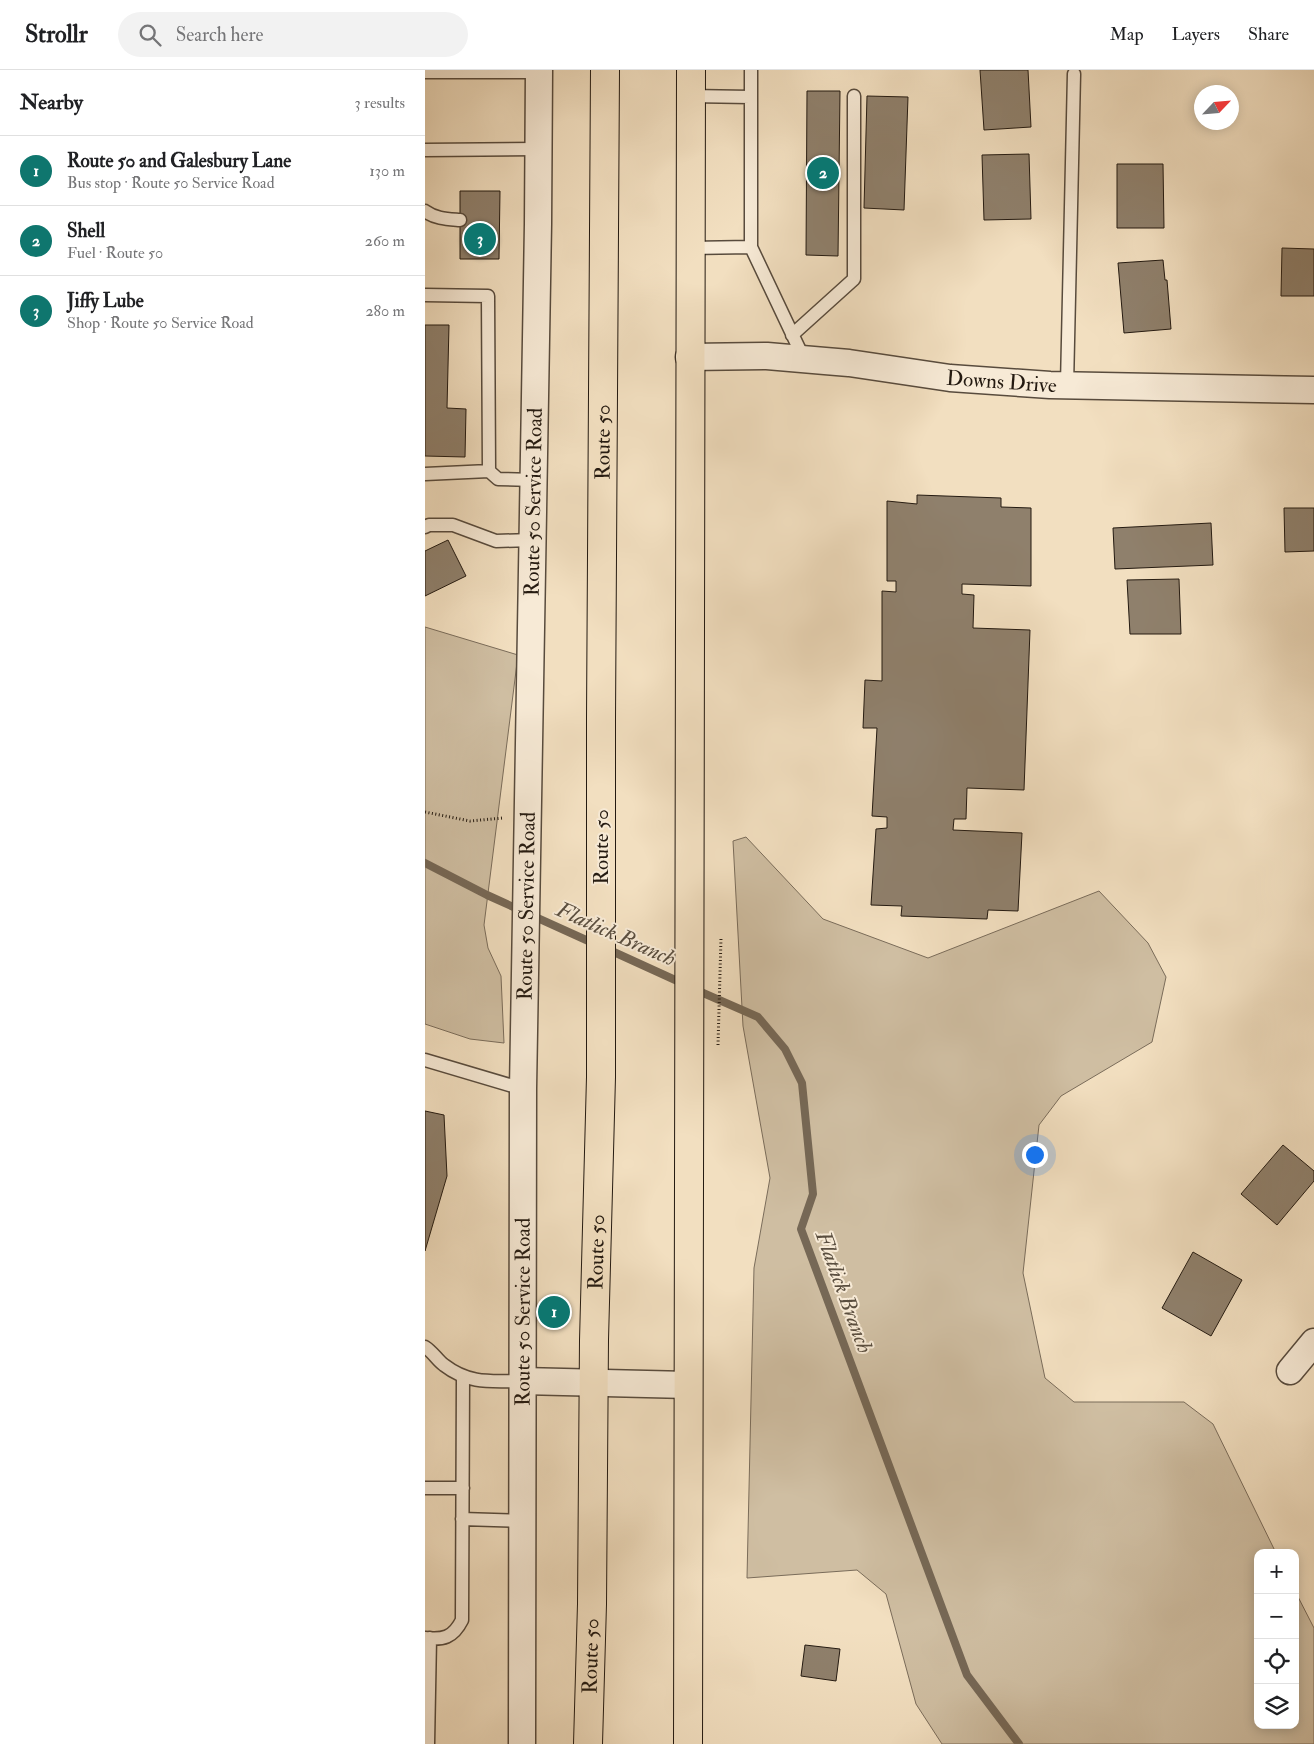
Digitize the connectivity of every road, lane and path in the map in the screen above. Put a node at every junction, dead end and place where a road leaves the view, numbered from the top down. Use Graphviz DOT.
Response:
graph roads {
  1 [pos="605,70"];
  2 [pos="751,70"];
  3 [pos="539,71"];
  4 [pos="425,72"];
  5 [pos="1074,74"];
  6 [pos="690,83"];
  7 [pos="854,96"];
  8 [pos="750,97"];
  9 [pos="538,149"];
  10 [pos="425,150"];
  11 [pos="425,211"];
  12 [pos="460,220"];
  13 [pos="751,247"];
  14 [pos="689,248"];
  15 [pos="425,295"];
  16 [pos="792,335"];
  17 [pos="689,357"];
  18 [pos="804,359"];
  19 [pos="1067,385"];
  20 [pos="1314,390"];
  21 [pos="489,471"];
  22 [pos="425,474"];
  23 [pos="533,480"];
  24 [pos="425,527"];
  25 [pos="533,540"];
  26 [pos="425,812"];
  27 [pos="510,818"];
  28 [pos="721,938"];
  29 [pos="718,1050"];
  30 [pos="425,1060"];
  31 [pos="523,1089"];
  32 [pos="1314,1342"];
  33 [pos="425,1346"];
  34 [pos="1290,1371"];
  35 [pos="463,1377"];
  36 [pos="522,1381"];
  37 [pos="594,1382"];
  38 [pos="688,1385"];
  39 [pos="425,1488"];
  40 [pos="463,1488"];
  41 [pos="463,1519"];
  42 [pos="522,1521"];
  43 [pos="428,1638"];
  44 [pos="428,1744"];
  45 [pos="522,1744"];
  46 [pos="581,1744"];
  47 [pos="588,1744"];
  48 [pos="689,1744"];
  1 -- 37 [label="highway, Route 50"];
  2 -- 8 [label="lane"];
  3 -- 4 [label="lane"];
  3 -- 9 [label="street, Route 50 Service Road"];
  5 -- 19 [label="lane"];
  6 -- 8 [label="lane"];
  6 -- 14 [label="highway"];
  7 -- 16 [label="lane"];
  8 -- 13 [label="lane"];
  9 -- 10 [label="lane"];
  9 -- 23 [label="street, Route 50 Service Road"];
  11 -- 12 [label="lane"];
  13 -- 14 [label="lane"];
  13 -- 16 [label="lane"];
  14 -- 17 [label="highway"];
  15 -- 21 [label="lane"];
  16 -- 18 [label="lane"];
  17 -- 18 [label="street, Downs Drive"];
  17 -- 38 [label="highway"];
  18 -- 19 [label="street, Downs Drive"];
  19 -- 20 [label="street, Downs Drive"];
  21 -- 22 [label="lane"];
  21 -- 23 [label="lane"];
  23 -- 25 [label="street, Route 50 Service Road"];
  24 -- 25 [label="lane"];
  25 -- 31 [label="street, Route 50 Service Road"];
  26 -- 27 [label="path"];
  28 -- 29 [label="path"];
  30 -- 31 [label="lane"];
  31 -- 36 [label="street, Route 50 Service Road"];
  32 -- 34 [label="street"];
  33 -- 35 [label="lane"];
  35 -- 36 [label="lane"];
  35 -- 40 [label="lane"];
  36 -- 37 [label="street"];
  36 -- 42 [label="street, Route 50 Service Road"];
  37 -- 38 [label="street"];
  37 -- 47 [label="highway, Route 50"];
  38 -- 48 [label="highway"];
  39 -- 40 [label="lane"];
  40 -- 41 [label="lane"];
  41 -- 42 [label="lane"];
  41 -- 43 [label="lane"];
  42 -- 45 [label="street, Route 50 Service Road"];
  43 -- 44 [label="lane"];
  46 -- 47 [label="street"];
}
